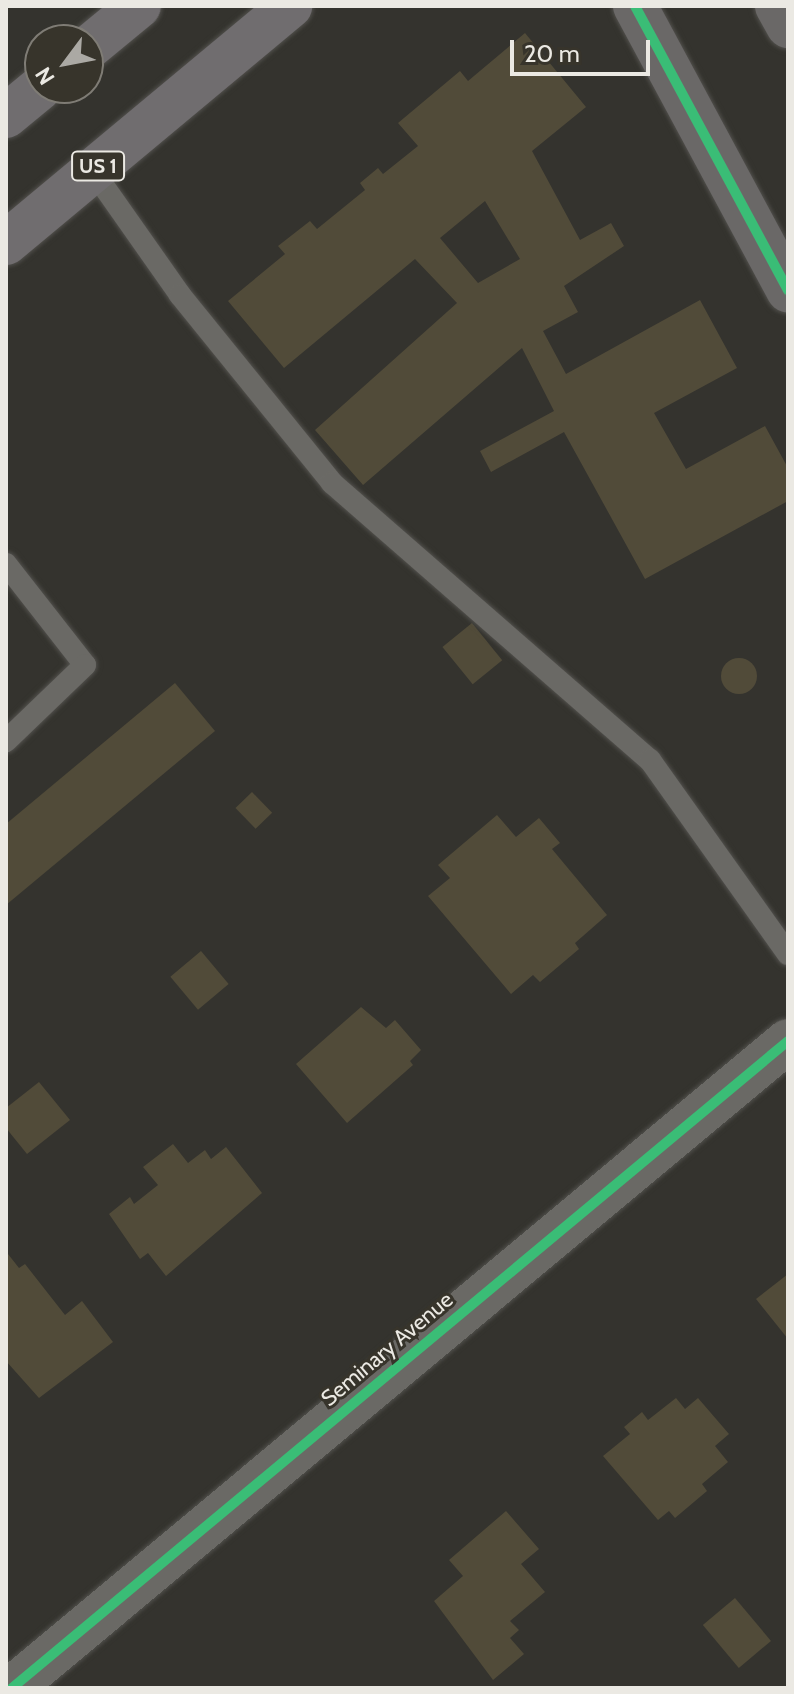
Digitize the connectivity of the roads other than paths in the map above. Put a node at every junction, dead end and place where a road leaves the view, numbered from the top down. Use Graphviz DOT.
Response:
graph roads {
  1 [pos="139,6"];
  2 [pos="290,6"];
  3 [pos="635,6"];
  4 [pos="777,6"];
  5 [pos="788,26"];
  6 [pos="104,35"];
  7 [pos="24,101"];
  8 [pos="6,116"];
  9 [pos="93,171"];
  10 [pos="6,243"];
  11 [pos="788,290"];
  12 [pos="6,564"];
  13 [pos="6,741"];
  14 [pos="788,954"];
  15 [pos="788,1041"];
  16 [pos="12,1688"];
  1 -- 6 [label="main road"];
  2 -- 9 [label="main road, US 1"];
  3 -- 11 [label="main road"];
  4 -- 5 [label="main road"];
  7 -- 8 [label="main road"];
  9 -- 10 [label="main road, US 1"];
  9 -- 14 [label="lane"];
  12 -- 13 [label="lane"];
  15 -- 16 [label="street, Seminary Avenue"];
}
